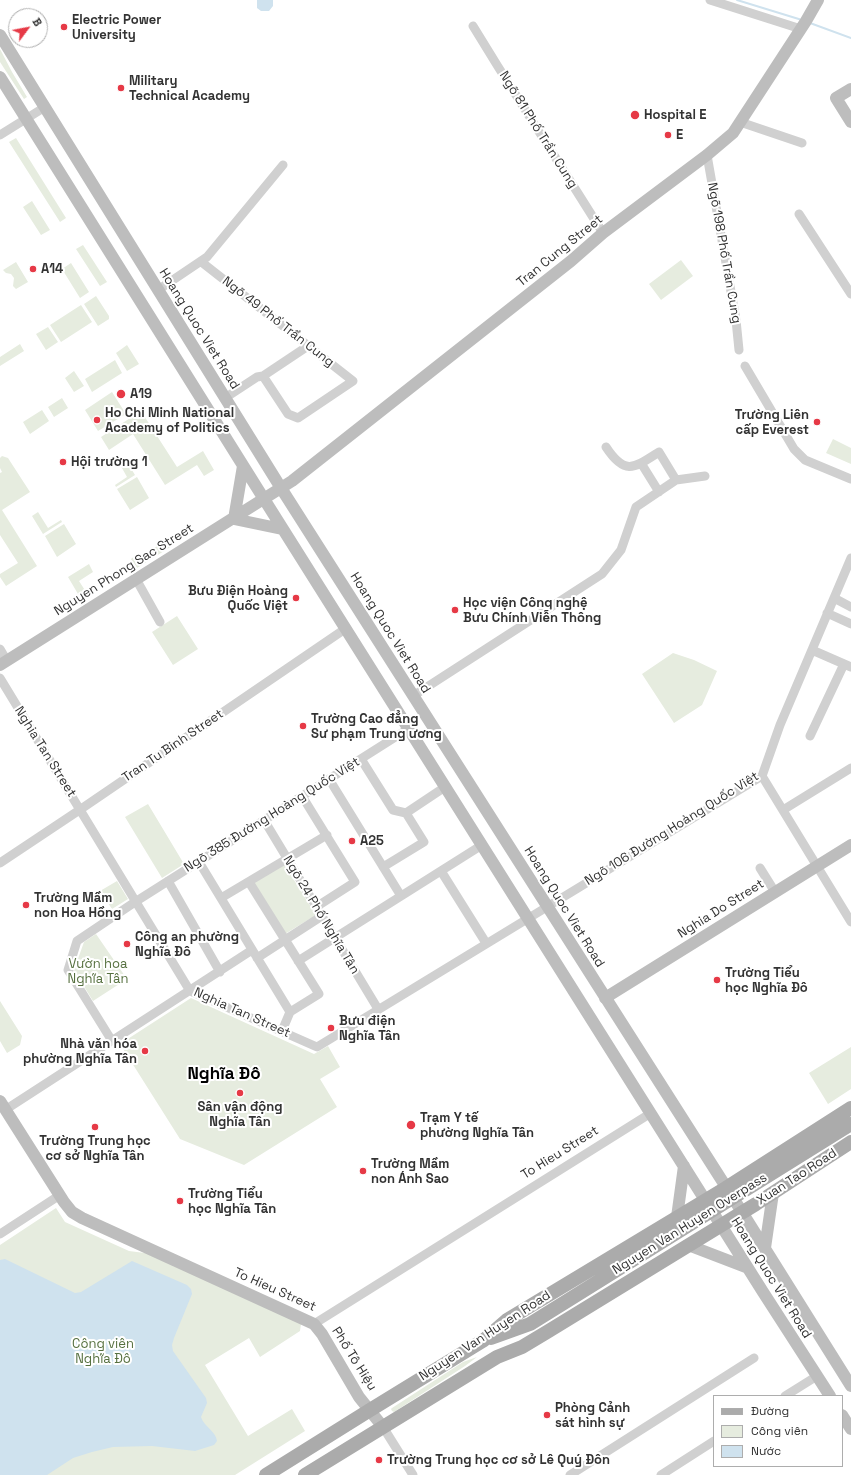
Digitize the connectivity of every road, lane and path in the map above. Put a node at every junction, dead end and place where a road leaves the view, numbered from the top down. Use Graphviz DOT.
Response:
graph roads {
  1 [pos="710,0"];
  2 [pos="818,0"];
  3 [pos="803,25"];
  4 [pos="473,26"];
  5 [pos="0,35"];
  6 [pos="0,77"];
  7 [pos="846,95"];
  8 [pos="45,107"];
  9 [pos="26,119"];
  10 [pos="740,122"];
  11 [pos="851,122"];
  12 [pos="0,135"];
  13 [pos="802,143"];
  14 [pos="708,155"];
  15 [pos="283,164"];
  16 [pos="799,214"];
  17 [pos="603,233"];
  18 [pos="204,264"];
  19 [pos="158,290"];
  20 [pos="851,294"];
  21 [pos="308,346"];
  22 [pos="739,350"];
  23 [pos="745,366"];
  24 [pos="263,376"];
  25 [pos="225,398"];
  26 [pos="606,447"];
  27 [pos="641,463"];
  28 [pos="243,466"];
  29 [pos="705,476"];
  30 [pos="851,479"];
  31 [pos="676,480"];
  32 [pos="281,488"];
  33 [pos="659,492"];
  34 [pos="264,499"];
  35 [pos="234,519"];
  36 [pos="282,529"];
  37 [pos="851,558"];
  38 [pos="136,579"];
  39 [pos="834,598"];
  40 [pos="851,606"];
  41 [pos="827,613"];
  42 [pos="160,622"];
  43 [pos="851,624"];
  44 [pos="345,629"];
  45 [pos="0,649"];
  46 [pos="812,650"];
  47 [pos="4,663"];
  48 [pos="848,666"];
  49 [pos="0,678"];
  50 [pos="413,696"];
  51 [pos="408,729"];
  52 [pos="810,736"];
  53 [pos="361,759"];
  54 [pos="851,768"];
  55 [pos="762,776"];
  56 [pos="329,779"];
  57 [pos="445,787"];
  58 [pos="302,796"];
  59 [pos="81,810"];
  60 [pos="783,810"];
  61 [pos="406,813"];
  62 [pos="264,820"];
  63 [pos="327,835"];
  64 [pos="482,845"];
  65 [pos="851,845"];
  66 [pos="288,859"];
  67 [pos="0,862"];
  68 [pos="199,862"];
  69 [pos="817,866"];
  70 [pos="383,867"];
  71 [pos="760,868"];
  72 [pos="440,871"];
  73 [pos="168,881"];
  74 [pos="249,882"];
  75 [pos="775,892"];
  76 [pos="401,896"];
  77 [pos="221,898"];
  78 [pos="135,902"];
  79 [pos="316,907"];
  80 [pos="547,907"];
  81 [pos="322,916"];
  82 [pos="528,918"];
  83 [pos="851,922"];
  84 [pos="334,938"];
  85 [pos="285,940"];
  86 [pos="486,943"];
  87 [pos="255,954"];
  88 [pos="298,960"];
  89 [pos="220,972"];
  90 [pos="190,991"];
  91 [pos="605,998"];
  92 [pos="378,1009"];
  93 [pos="290,1012"];
  94 [pos="282,1031"];
  95 [pos="112,1041"];
  96 [pos="3,1106"];
  97 [pos="851,1108"];
  98 [pos="651,1113"];
  99 [pos="851,1124"];
  100 [pos="851,1142"];
  101 [pos="778,1154"];
  102 [pos="684,1166"];
  103 [pos="791,1180"];
  104 [pos="726,1188"];
  105 [pos="773,1193"];
  106 [pos="60,1195"];
  107 [pos="706,1200"];
  108 [pos="742,1212"];
  109 [pos="677,1217"];
  110 [pos="721,1225"];
  111 [pos="654,1230"];
  112 [pos="0,1234"];
  113 [pos="688,1245"];
  114 [pos="765,1248"];
  115 [pos="669,1257"];
  116 [pos="748,1268"];
  117 [pos="314,1324"];
  118 [pos="530,1324"];
  119 [pos="484,1340"];
  120 [pos="497,1357"];
  121 [pos="754,1358"];
  122 [pos="817,1376"];
  123 [pos="851,1386"];
  124 [pos="787,1395"];
  125 [pos="829,1395"];
  126 [pos="370,1410"];
  127 [pos="843,1417"];
  128 [pos="383,1427"];
  129 [pos="851,1429"];
  130 [pos="713,1442"];
  131 [pos="266,1475"];
  132 [pos="305,1475"];
  133 [pos="413,1475"];
  134 [pos="570,1475"];
  135 [pos="661,1475"];
  1 -- 3 [label="street"];
  2 -- 3 [label="main road, Tran Cung Street"];
  3 -- 10 [label="main road, Tran Cung Street"];
  4 -- 17 [label="street, Ngõ 81 Phố Trần Cung"];
  5 -- 8 [label="main road, Hoang Quoc Viet Road"];
  6 -- 9 [label="main road, Hoang Quoc Viet Road"];
  7 -- 11 [label="main road"];
  8 -- 9 [label="street"];
  8 -- 19 [label="main road, Hoang Quoc Viet Road"];
  9 -- 12 [label="street"];
  9 -- 28 [label="main road, Hoang Quoc Viet Road"];
  10 -- 13 [label="street"];
  10 -- 14 [label="main road, Tran Cung Street"];
  14 -- 17 [label="main road, Tran Cung Street"];
  14 -- 22 [label="street, Ngõ 198 Phố Trần Cung"];
  15 -- 19 [label="street"];
  16 -- 20 [label="street"];
  17 -- 32 [label="main road, Tran Cung Street"];
  18 -- 21 [label="street, Ngõ 49 Phố Trần Cung"];
  19 -- 25 [label="main road, Hoang Quoc Viet Road"];
  21 -- 24 [label="street"];
  21 -- 24 [label="street, Ngõ 49 Phố Trần Cung"];
  23 -- 30 [label="street"];
  24 -- 25 [label="street"];
  25 -- 32 [label="main road, Hoang Quoc Viet Road"];
  26 -- 27 [label="street"];
  27 -- 31 [label="street"];
  27 -- 33 [label="street"];
  28 -- 34 [label="main road, Hoang Quoc Viet Road"];
  28 -- 35 [label="main road"];
  29 -- 31 [label="street"];
  31 -- 33 [label="street"];
  32 -- 34 [label="main road, Tran Cung Street"];
  32 -- 50 [label="main road, Hoang Quoc Viet Road"];
  33 -- 50 [label="street"];
  34 -- 35 [label="main road, Nguyen Phong Sac Street"];
  34 -- 36 [label="main road, Hoang Quoc Viet Road"];
  35 -- 36 [label="main road"];
  35 -- 38 [label="main road, Nguyen Phong Sac Street"];
  36 -- 44 [label="main road, Hoang Quoc Viet Road"];
  37 -- 39 [label="street, Ngõ 106 Đường Hoàng Quốc Việt"];
  38 -- 42 [label="street"];
  38 -- 47 [label="main road, Nguyen Phong Sac Street"];
  39 -- 40 [label="street"];
  39 -- 41 [label="street, Ngõ 106 Đường Hoàng Quốc Việt"];
  41 -- 43 [label="street"];
  41 -- 46 [label="street, Ngõ 106 Đường Hoàng Quốc Việt"];
  44 -- 51 [label="main road, Hoang Quoc Viet Road"];
  44 -- 59 [label="street, Tran Tu Binh Street"];
  45 -- 47 [label="street"];
  46 -- 48 [label="street"];
  46 -- 55 [label="street, Ngõ 106 Đường Hoàng Quốc Việt"];
  48 -- 52 [label="street"];
  49 -- 59 [label="street, Nghia Tan Street"];
  50 -- 80 [label="main road, Hoang Quoc Viet Road"];
  51 -- 53 [label="street, Ngõ 385 Đường Hoàng Quốc Việt"];
  51 -- 57 [label="main road, Hoang Quoc Viet Road"];
  53 -- 56 [label="street, Ngõ 385 Đường Hoàng Quốc Việt"];
  53 -- 61 [label="street"];
  54 -- 60 [label="street"];
  55 -- 60 [label="street"];
  55 -- 80 [label="street, Ngõ 106 Đường Hoàng Quốc Việt"];
  56 -- 58 [label="street, Ngõ 385 Đường Hoàng Quốc Việt"];
  56 -- 70 [label="street"];
  57 -- 61 [label="street"];
  57 -- 64 [label="main road, Hoang Quoc Viet Road"];
  58 -- 62 [label="street, Ngõ 385 Đường Hoàng Quốc Việt"];
  58 -- 63 [label="street"];
  59 -- 67 [label="street, Tran Tu Binh Street"];
  59 -- 78 [label="street, Nghia Tan Street"];
  60 -- 69 [label="street"];
  61 -- 70 [label="street"];
  62 -- 66 [label="street, Ngõ 24 Phố Nghĩa Tân"];
  62 -- 68 [label="street, Ngõ 385 Đường Hoàng Quốc Việt"];
  63 -- 66 [label="street"];
  63 -- 79 [label="street"];
  64 -- 72 [label="street"];
  64 -- 82 [label="main road, Hoang Quoc Viet Road"];
  65 -- 69 [label="main road, Nghia Do Street"];
  66 -- 74 [label="street"];
  66 -- 79 [label="street, Ngõ 24 Phố Nghĩa Tân"];
  68 -- 73 [label="street, Ngõ 385 Đường Hoàng Quốc Việt"];
  68 -- 77 [label="street"];
  69 -- 75 [label="main road, Nghia Do Street"];
  69 -- 83 [label="street"];
  70 -- 76 [label="street"];
  71 -- 75 [label="street"];
  72 -- 76 [label="street"];
  72 -- 86 [label="street"];
  73 -- 78 [label="street, Ngõ 385 Đường Hoàng Quốc Việt"];
  73 -- 89 [label="street"];
  74 -- 77 [label="street"];
  74 -- 85 [label="street"];
  75 -- 91 [label="main road, Nghia Do Street"];
  76 -- 84 [label="street"];
  77 -- 87 [label="street"];
  78 -- 90 [label="street, Nghia Tan Street"];
  78 -- 95 [label="street, Ngõ 385 Đường Hoàng Quốc Việt"];
  79 -- 81 [label="street, Ngõ 24 Phố Nghĩa Tân"];
  80 -- 82 [label="street, Nghia Tan Street"];
  80 -- 91 [label="main road, Hoang Quoc Viet Road"];
  81 -- 84 [label="street, Ngõ 24 Phố Nghĩa Tân"];
  81 -- 85 [label="street"];
  82 -- 86 [label="street, Nghia Tan Street"];
  82 -- 98 [label="main road, Hoang Quoc Viet Road"];
  84 -- 88 [label="street"];
  84 -- 92 [label="street, Ngõ 24 Phố Nghĩa Tân"];
  85 -- 87 [label="street"];
  85 -- 88 [label="street"];
  86 -- 92 [label="street, Nghia Tan Street"];
  87 -- 89 [label="street"];
  87 -- 93 [label="street"];
  88 -- 93 [label="street"];
  89 -- 90 [label="street"];
  90 -- 94 [label="street, Nghia Tan Street"];
  90 -- 95 [label="street"];
  91 -- 104 [label="main road, Hoang Quoc Viet Road"];
  92 -- 94 [label="street, Nghia Tan Street"];
  93 -- 94 [label="street"];
  95 -- 96 [label="street"];
  96 -- 106 [label="main road, To Hieu Street"];
  97 -- 101 [label="main road"];
  98 -- 102 [label="main road, Hoang Quoc Viet Road"];
  98 -- 117 [label="street, To Hieu Street"];
  99 -- 118 [label="main road, Nguyen Van Huyen Overpass"];
  100 -- 103 [label="main road, Xuan Tao Road"];
  101 -- 103 [label="main road"];
  101 -- 104 [label="main road"];
  102 -- 107 [label="main road, Hoang Quoc Viet Road"];
  102 -- 109 [label="main road"];
  103 -- 105 [label="main road, Xuan Tao Road"];
  104 -- 107 [label="main road, Nguyen Van Huyen Road"];
  104 -- 108 [label="main road, Hoang Quoc Viet Road"];
  105 -- 108 [label="main road, Xuan Tao Road"];
  105 -- 114 [label="main road"];
  106 -- 112 [label="street"];
  106 -- 117 [label="main road, To Hieu Street"];
  107 -- 109 [label="main road, Nguyen Van Huyen Road"];
  107 -- 110 [label="main road, Hoang Quoc Viet Road"];
  108 -- 110 [label="main road, Xuan Tao Road"];
  108 -- 114 [label="main road, Hoang Quoc Viet Road"];
  109 -- 111 [label="main road, Nguyen Van Huyen Road"];
  110 -- 113 [label="main road, Nguyen Van Huyen Road"];
  110 -- 116 [label="main road, Hoang Quoc Viet Road"];
  111 -- 115 [label="main road"];
  111 -- 119 [label="main road, Nguyen Van Huyen Road"];
  113 -- 115 [label="main road, Nguyen Van Huyen Road"];
  113 -- 116 [label="main road"];
  114 -- 123 [label="main road, Hoang Quoc Viet Road"];
  115 -- 120 [label="main road, Nguyen Van Huyen Road"];
  116 -- 122 [label="main road, Hoang Quoc Viet Road"];
  117 -- 126 [label="main road, Phố Tô Hiệu"];
  118 -- 119 [label="main road"];
  118 -- 120 [label="main road"];
  119 -- 126 [label="main road, Nguyen Van Huyen Road"];
  120 -- 128 [label="main road, Nguyen Van Huyen Road"];
  121 -- 134 [label="street"];
  122 -- 124 [label="street"];
  122 -- 125 [label="main road, Hoang Quoc Viet Road"];
  126 -- 128 [label="main road, Phố Tô Hiệu"];
  126 -- 131 [label="main road, Nguyen Van Huyen Road"];
  127 -- 129 [label="main road"];
  128 -- 132 [label="main road, Nguyen Van Huyen Road"];
  128 -- 133 [label="street"];
  130 -- 135 [label="street"];
}
